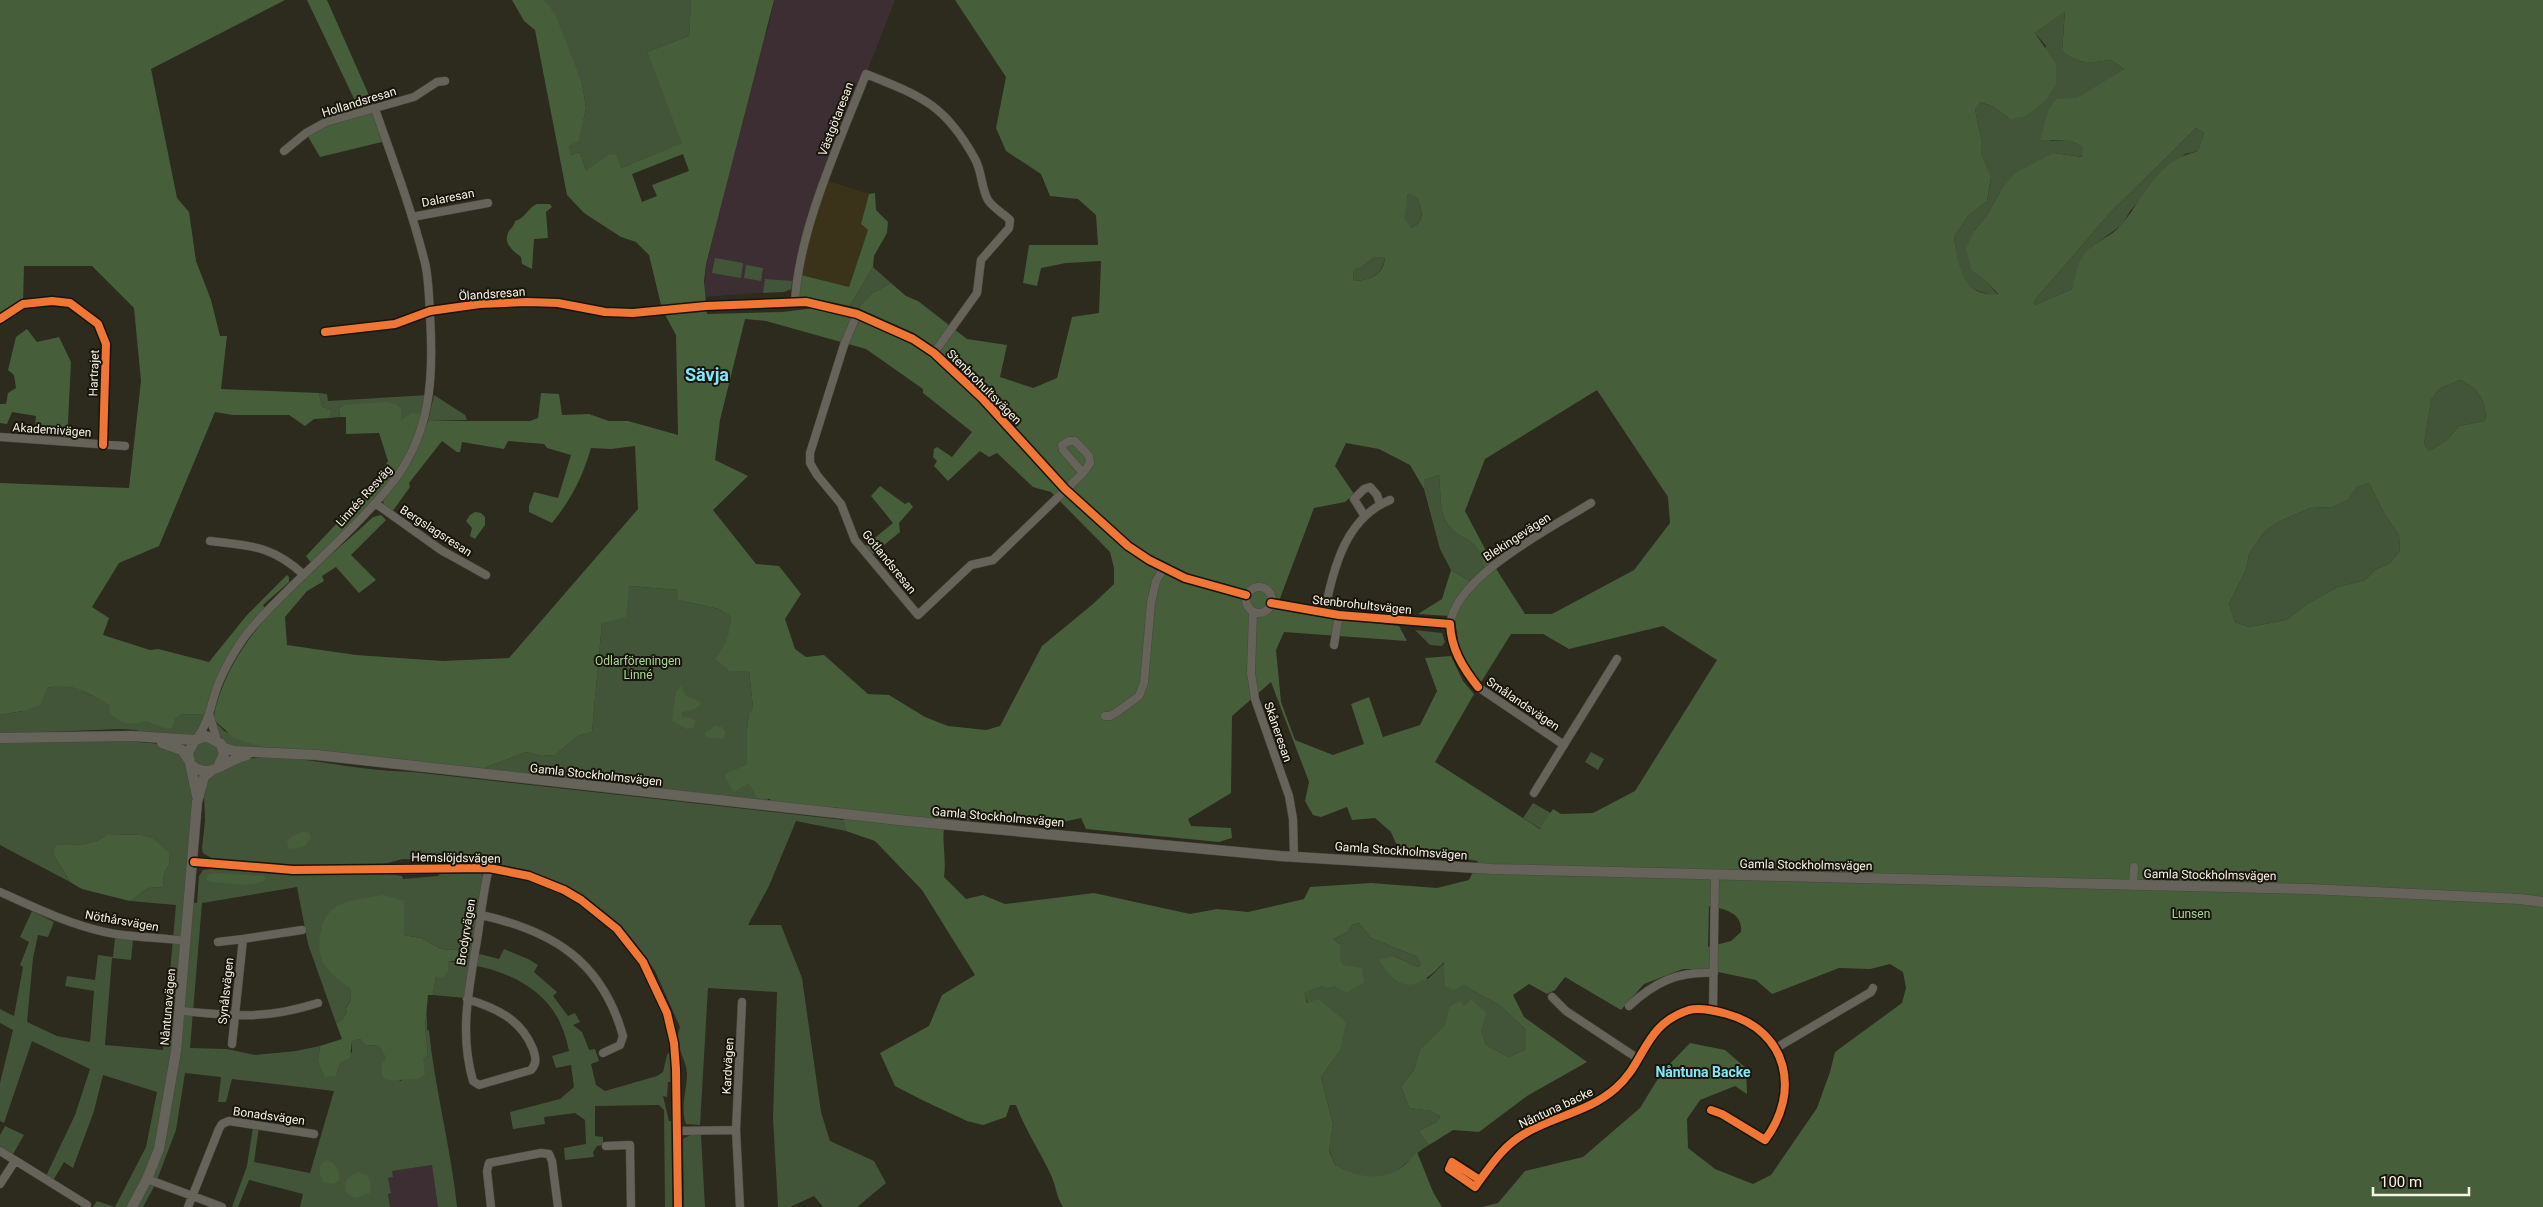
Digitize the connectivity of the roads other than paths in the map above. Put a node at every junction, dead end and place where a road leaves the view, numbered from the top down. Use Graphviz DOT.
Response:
graph roads {
  1 [pos="445,82"];
  2 [pos="375,109"];
  3 [pos="284,151"];
  4 [pos="488,202"];
  5 [pos="412,217"];
  6 [pos="796,303"];
  7 [pos="662,309"];
  8 [pos="430,312"];
  9 [pos="857,314"];
  10 [pos="0,319"];
  11 [pos="325,332"];
  12 [pos="934,353"];
  13 [pos="0,437"];
  14 [pos="103,445"];
  15 [pos="126,446"];
  16 [pos="1083,473"];
  17 [pos="1065,489"];
  18 [pos="1390,500"];
  19 [pos="375,503"];
  20 [pos="1591,503"];
  21 [pos="1380,504"];
  22 [pos="1364,515"];
  23 [pos="210,541"];
  24 [pos="1164,568"];
  25 [pos="304,574"];
  26 [pos="486,575"];
  27 [pos="1246,595"];
  28 [pos="1271,603"];
  29 [pos="1253,612"];
  30 [pos="1324,613"];
  31 [pos="1339,615"];
  32 [pos="1450,624"];
  33 [pos="1334,645"];
  34 [pos="1617,659"];
  35 [pos="210,714"];
  36 [pos="1105,716"];
  37 [pos="132,736"];
  38 [pos="0,738"];
  39 [pos="196,739"];
  40 [pos="220,744"];
  41 [pos="1564,745"];
  42 [pos="263,751"];
  43 [pos="190,762"];
  44 [pos="214,770"];
  45 [pos="1534,793"];
  46 [pos="198,802"];
  47 [pos="1294,857"];
  48 [pos="194,862"];
  49 [pos="2134,867"];
  50 [pos="489,868"];
  51 [pos="1715,875"];
  52 [pos="2133,886"];
  53 [pos="0,892"];
  54 [pos="2543,902"];
  55 [pos="481,915"];
  56 [pos="302,930"];
  57 [pos="243,940"];
  58 [pos="186,941"];
  59 [pos="218,942"];
  60 [pos="1714,973"];
  61 [pos="1873,988"];
  62 [pos="1552,997"];
  63 [pos="467,999"];
  64 [pos="742,1002"];
  65 [pos="318,1003"];
  66 [pos="1629,1006"];
  67 [pos="1713,1010"];
  68 [pos="180,1011"];
  69 [pos="235,1016"];
  70 [pos="232,1044"];
  71 [pos="1776,1048"];
  72 [pos="603,1053"];
  73 [pos="1636,1058"];
  74 [pos="1711,1110"];
  75 [pos="736,1130"];
  76 [pos="677,1131"];
  77 [pos="314,1134"];
  78 [pos="606,1146"];
  79 [pos="0,1151"];
  80 [pos="15,1161"];
  81 [pos="147,1179"];
  82 [pos="1480,1180"];
  83 [pos="0,1184"];
  84 [pos="193,1196"];
  85 [pos="87,1205"];
  86 [pos="132,1207"];
  87 [pos="188,1207"];
  88 [pos="222,1207"];
  89 [pos="491,1207"];
  90 [pos="558,1207"];
  91 [pos="631,1207"];
  92 [pos="678,1207"];
  93 [pos="740,1207"];
  1 -- 2 [label="street, Hollandsresan"];
  2 -- 3 [label="street, Hollandsresan"];
  2 -- 5 [label="street, Linnés Resväg"];
  4 -- 5 [label="street, Dalaresan"];
  5 -- 8 [label="street, Linnés Resväg"];
  6 -- 7 [label="street, Stenbrohultsvägen"];
  6 -- 9 [label="street, Stenbrohultsvägen"];
  6 -- 12 [label="street, Västgötaresan"];
  7 -- 8 [label="street, Ölandsresan"];
  8 -- 11 [label="street, Ölandsresan"];
  8 -- 19 [label="street, Linnés Resväg"];
  9 -- 12 [label="street, Stenbrohultsvägen"];
  9 -- 17 [label="street, Gotlandsresan"];
  10 -- 14 [label="street, Hartrajet"];
  12 -- 17 [label="street, Stenbrohultsvägen"];
  13 -- 14 [label="street, Akademivägen"];
  14 -- 15 [label="street, Akademivägen"];
  16 -- 17 [label="street"];
  17 -- 24 [label="street, Stenbrohultsvägen"];
  18 -- 21 [label="street, Stenbrohultsvägen"];
  19 -- 25 [label="street, Linnés Resväg"];
  19 -- 26 [label="street, Bergslagsresan"];
  20 -- 32 [label="street, Blekingevägen"];
  21 -- 22 [label="street, Stenbrohultsvägen"];
  21 -- 22 [label="street"];
  22 -- 30 [label="street, Stenbrohultsvägen"];
  23 -- 25 [label="street"];
  24 -- 27 [label="street, Stenbrohultsvägen"];
  24 -- 36 [label="street"];
  25 -- 35 [label="street, Linnés Resväg"];
  27 -- 28 [label="street"];
  27 -- 29 [label="street"];
  28 -- 29 [label="street"];
  28 -- 30 [label="street, Stenbrohultsvägen"];
  29 -- 47 [label="street, Skåneresan"];
  30 -- 31 [label="street, Stenbrohultsvägen"];
  31 -- 32 [label="street, Stenbrohultsvägen"];
  31 -- 33 [label="street, Stenbrohultsvägen"];
  32 -- 41 [label="street, Smålandsvägen"];
  34 -- 41 [label="street, Smålandsvägen"];
  35 -- 39 [label="street, Linnés Resväg"];
  35 -- 40 [label="street"];
  37 -- 38 [label="main road"];
  37 -- 39 [label="main road"];
  37 -- 43 [label="main road"];
  39 -- 40 [label="main road"];
  39 -- 43 [label="main road"];
  40 -- 42 [label="main road, Gamla Stockholmsvägen"];
  40 -- 44 [label="main road"];
  41 -- 45 [label="street, Smålandsvägen"];
  42 -- 44 [label="main road, Gamla Stockholmsvägen"];
  42 -- 47 [label="main road, Gamla Stockholmsvägen"];
  43 -- 44 [label="main road"];
  43 -- 46 [label="main road, Nåntunavägen"];
  44 -- 46 [label="main road, Nåntunavägen"];
  46 -- 48 [label="main road, Nåntunavägen"];
  47 -- 51 [label="main road, Gamla Stockholmsvägen"];
  48 -- 50 [label="main road, Hemslöjdsvägen"];
  48 -- 58 [label="main road, Nåntunavägen"];
  49 -- 52 [label="street"];
  50 -- 55 [label="street, Brodyrvägen"];
  50 -- 76 [label="main road, Hemslöjdsvägen"];
  51 -- 52 [label="main road, Gamla Stockholmsvägen"];
  51 -- 60 [label="street"];
  52 -- 54 [label="main road, Gamla Stockholmsvägen"];
  53 -- 58 [label="street, Nöthårsvägen"];
  55 -- 63 [label="street, Brodyrvägen"];
  55 -- 72 [label="street"];
  56 -- 57 [label="street, Synålsvägen"];
  57 -- 59 [label="street, Synålsvägen"];
  57 -- 69 [label="street, Synålsvägen"];
  58 -- 68 [label="main road, Nåntunavägen"];
  60 -- 66 [label="street"];
  60 -- 67 [label="street"];
  61 -- 71 [label="street"];
  62 -- 73 [label="street"];
  63 -- 63 [label="street, Brodyrvägen"];
  64 -- 75 [label="street, Kardvägen"];
  65 -- 69 [label="street"];
  67 -- 71 [label="street, Nåntuna backe"];
  67 -- 73 [label="street, Nåntuna backe"];
  68 -- 69 [label="street"];
  68 -- 81 [label="main road, Nåntunavägen"];
  69 -- 70 [label="street, Synålsvägen"];
  71 -- 74 [label="street, Nåntuna backe"];
  73 -- 82 [label="street, Nåntuna backe"];
  75 -- 76 [label="street"];
  75 -- 93 [label="street, Kardvägen"];
  76 -- 92 [label="main road, Hemslöjdsvägen"];
  77 -- 84 [label="street, Bonadsvägen"];
  78 -- 91 [label="street"];
  79 -- 80 [label="street"];
  80 -- 83 [label="street"];
  80 -- 85 [label="street"];
  81 -- 84 [label="street"];
  81 -- 86 [label="main road, Nåntunavägen"];
  84 -- 87 [label="street, Bonadsvägen"];
  84 -- 88 [label="street"];
  89 -- 90 [label="street"];
}
